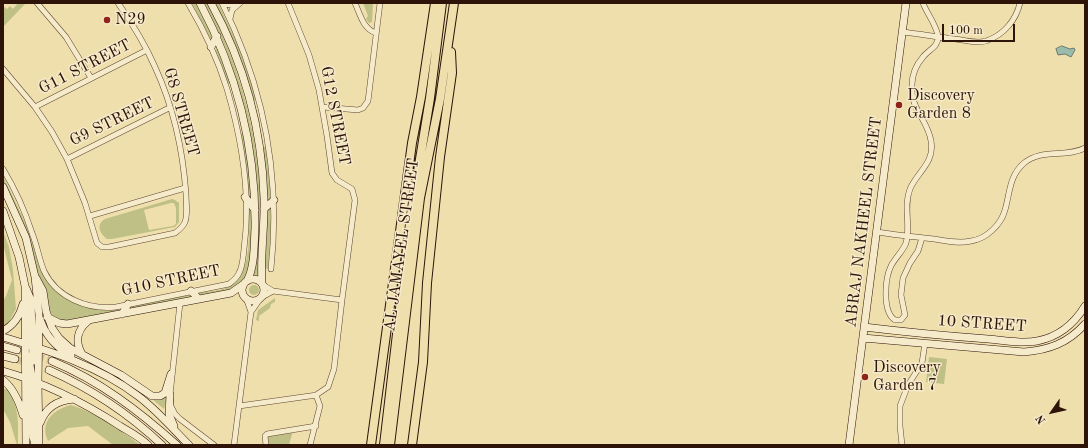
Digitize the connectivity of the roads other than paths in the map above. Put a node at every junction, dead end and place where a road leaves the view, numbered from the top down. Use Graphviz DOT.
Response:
graph roads {
  1 [pos="37,3"];
  2 [pos="118,3"];
  3 [pos="188,3"];
  4 [pos="200,3"];
  5 [pos="211,3"];
  6 [pos="222,3"];
  7 [pos="239,3"];
  8 [pos="288,3"];
  9 [pos="355,3"];
  10 [pos="380,3"];
  11 [pos="435,3"];
  12 [pos="442,3"];
  13 [pos="454,3"];
  14 [pos="906,3"];
  15 [pos="923,3"];
  16 [pos="1020,3"];
  17 [pos="230,19"];
  18 [pos="902,32"];
  19 [pos="376,33"];
  20 [pos="217,36"];
  21 [pos="938,37"];
  22 [pos="449,42"];
  23 [pos="211,47"];
  24 [pos="147,50"];
  25 [pos="3,68"];
  26 [pos="91,78"];
  27 [pos="35,107"];
  28 [pos="322,107"];
  29 [pos="169,108"];
  30 [pos="1085,148"];
  31 [pos="67,159"];
  32 [pos="3,169"];
  33 [pos="3,187"];
  34 [pos="185,188"];
  35 [pos="245,197"];
  36 [pos="274,200"];
  37 [pos="264,209"];
  38 [pos="255,210"];
  39 [pos="3,211"];
  40 [pos="90,216"];
  41 [pos="877,232"];
  42 [pos="907,236"];
  43 [pos="922,238"];
  44 [pos="410,254"];
  45 [pos="271,269"];
  46 [pos="35,277"];
  47 [pos="245,282"];
  48 [pos="263,284"];
  49 [pos="25,286"];
  50 [pos="191,291"];
  51 [pos="273,292"];
  52 [pos="231,293"];
  53 [pos="246,297"];
  54 [pos="261,298"];
  55 [pos="198,299"];
  56 [pos="342,300"];
  57 [pos="180,303"];
  58 [pos="128,304"];
  59 [pos="1085,306"];
  60 [pos="251,312"];
  61 [pos="122,314"];
  62 [pos="39,315"];
  63 [pos="47,317"];
  64 [pos="88,321"];
  65 [pos="1085,324"];
  66 [pos="864,327"];
  67 [pos="3,331"];
  68 [pos="926,334"];
  69 [pos="3,337"];
  70 [pos="863,338"];
  71 [pos="921,343"];
  72 [pos="3,346"];
  73 [pos="32,346"];
  74 [pos="17,350"];
  75 [pos="82,354"];
  76 [pos="3,356"];
  77 [pos="15,359"];
  78 [pos="52,361"];
  79 [pos="84,365"];
  80 [pos="49,370"];
  81 [pos="3,371"];
  82 [pos="171,374"];
  83 [pos="3,380"];
  84 [pos="32,381"];
  85 [pos="170,395"];
  86 [pos="316,395"];
  87 [pos="75,399"];
  88 [pos="239,406"];
  89 [pos="25,421"];
  90 [pos="39,425"];
  91 [pos="316,426"];
  92 [pos="124,428"];
  93 [pos="178,433"];
  94 [pos="26,445"];
  95 [pos="35,445"];
  96 [pos="39,445"];
  97 [pos="142,445"];
  98 [pos="148,445"];
  99 [pos="162,445"];
  100 [pos="177,445"];
  101 [pos="189,445"];
  102 [pos="214,445"];
  103 [pos="234,445"];
  104 [pos="266,445"];
  105 [pos="310,445"];
  106 [pos="371,445"];
  107 [pos="384,445"];
  108 [pos="390,445"];
  109 [pos="412,445"];
  110 [pos="849,445"];
  111 [pos="902,445"];
  1 -- 26 [label="street"];
  2 -- 24 [label="street, G8 STREET"];
  3 -- 23 [label="street, G10 STREET"];
  4 -- 20 [label="street"];
  5 -- 37 [label="street"];
  6 -- 7 [label="street"];
  6 -- 17 [label="street"];
  7 -- 17 [label="street"];
  8 -- 28 [label="street, G12 STREET"];
  9 -- 19 [label="street"];
  10 -- 19 [label="street"];
  11 -- 106 [label="main road"];
  12 -- 44 [label="main road, AL JAMAYEL STREET"];
  13 -- 22 [label="main road, AL JAMAYEL STREET"];
  14 -- 18 [label="street, ABRAJ NAKHEEL STREET"];
  15 -- 21 [label="street"];
  16 -- 21 [label="street"];
  17 -- 36 [label="street"];
  18 -- 21 [label="street"];
  18 -- 41 [label="street, ABRAJ NAKHEEL STREET"];
  19 -- 28 [label="street"];
  20 -- 23 [label="street"];
  20 -- 38 [label="street"];
  21 -- 42 [label="street"];
  22 -- 44 [label="main road, AL JAMAYEL STREET"];
  22 -- 109 [label="main road"];
  23 -- 35 [label="street, G10 STREET"];
  24 -- 26 [label="street, G11 STREET"];
  24 -- 29 [label="street, G8 STREET"];
  25 -- 27 [label="street"];
  26 -- 27 [label="street, G11 STREET"];
  27 -- 31 [label="street"];
  28 -- 56 [label="street, G12 STREET"];
  29 -- 31 [label="street, G9 STREET"];
  29 -- 34 [label="street, G8 STREET"];
  30 -- 43 [label="street"];
  31 -- 40 [label="street"];
  32 -- 58 [label="street, G10 STREET"];
  33 -- 46 [label="street"];
  34 -- 40 [label="street"];
  34 -- 40 [label="street, G8 STREET"];
  35 -- 38 [label="street"];
  35 -- 50 [label="street, G10 STREET"];
  36 -- 37 [label="street"];
  36 -- 45 [label="street"];
  37 -- 48 [label="street"];
  38 -- 47 [label="street"];
  39 -- 49 [label="street"];
  41 -- 42 [label="street"];
  41 -- 66 [label="street, ABRAJ NAKHEEL STREET"];
  42 -- 43 [label="street"];
  42 -- 43 [label="street"];
  44 -- 107 [label="main road, AL JAMAYEL STREET"];
  44 -- 108 [label="main road, AL JAMAYEL STREET"];
  46 -- 62 [label="street"];
  46 -- 63 [label="street"];
  47 -- 48 [label="street"];
  47 -- 52 [label="street"];
  47 -- 53 [label="street"];
  48 -- 51 [label="street"];
  48 -- 54 [label="street"];
  49 -- 67 [label="street"];
  49 -- 73 [label="street"];
  50 -- 55 [label="street"];
  50 -- 58 [label="street, G10 STREET"];
  51 -- 54 [label="street"];
  51 -- 56 [label="street"];
  52 -- 53 [label="street"];
  52 -- 55 [label="street"];
  53 -- 54 [label="street"];
  53 -- 60 [label="street"];
  54 -- 60 [label="street"];
  55 -- 57 [label="street"];
  56 -- 86 [label="street, G12 STREET"];
  57 -- 61 [label="street"];
  57 -- 82 [label="street"];
  58 -- 61 [label="street"];
  59 -- 68 [label="street, 10 STREET"];
  60 -- 88 [label="street"];
  61 -- 64 [label="street"];
  62 -- 73 [label="street"];
  62 -- 79 [label="street"];
  63 -- 64 [label="street"];
  63 -- 75 [label="street"];
  64 -- 75 [label="street"];
  65 -- 71 [label="street, 10 STREET"];
  66 -- 68 [label="street, 10 STREET"];
  66 -- 70 [label="street, ABRAJ NAKHEEL STREET"];
  68 -- 71 [label="street"];
  69 -- 73 [label="street"];
  70 -- 71 [label="street, 10 STREET"];
  70 -- 110 [label="street, ABRAJ NAKHEEL STREET"];
  71 -- 111 [label="street"];
  72 -- 74 [label="street"];
  73 -- 79 [label="street"];
  73 -- 84 [label="street"];
  73 -- 84 [label="street"];
  75 -- 82 [label="street"];
  76 -- 77 [label="street"];
  78 -- 100 [label="street"];
  79 -- 93 [label="street"];
  80 -- 99 [label="street"];
  81 -- 84 [label="street"];
  82 -- 85 [label="street"];
  83 -- 89 [label="street"];
  84 -- 87 [label="street"];
  84 -- 89 [label="street"];
  84 -- 90 [label="street"];
  84 -- 95 [label="street"];
  85 -- 93 [label="street"];
  85 -- 102 [label="street"];
  86 -- 88 [label="street"];
  86 -- 91 [label="street"];
  87 -- 90 [label="street"];
  87 -- 92 [label="street"];
  88 -- 103 [label="street"];
  89 -- 94 [label="street"];
  90 -- 96 [label="street"];
  91 -- 104 [label="street"];
  91 -- 105 [label="street"];
  92 -- 97 [label="street"];
  92 -- 98 [label="street"];
  93 -- 101 [label="street"];
}
